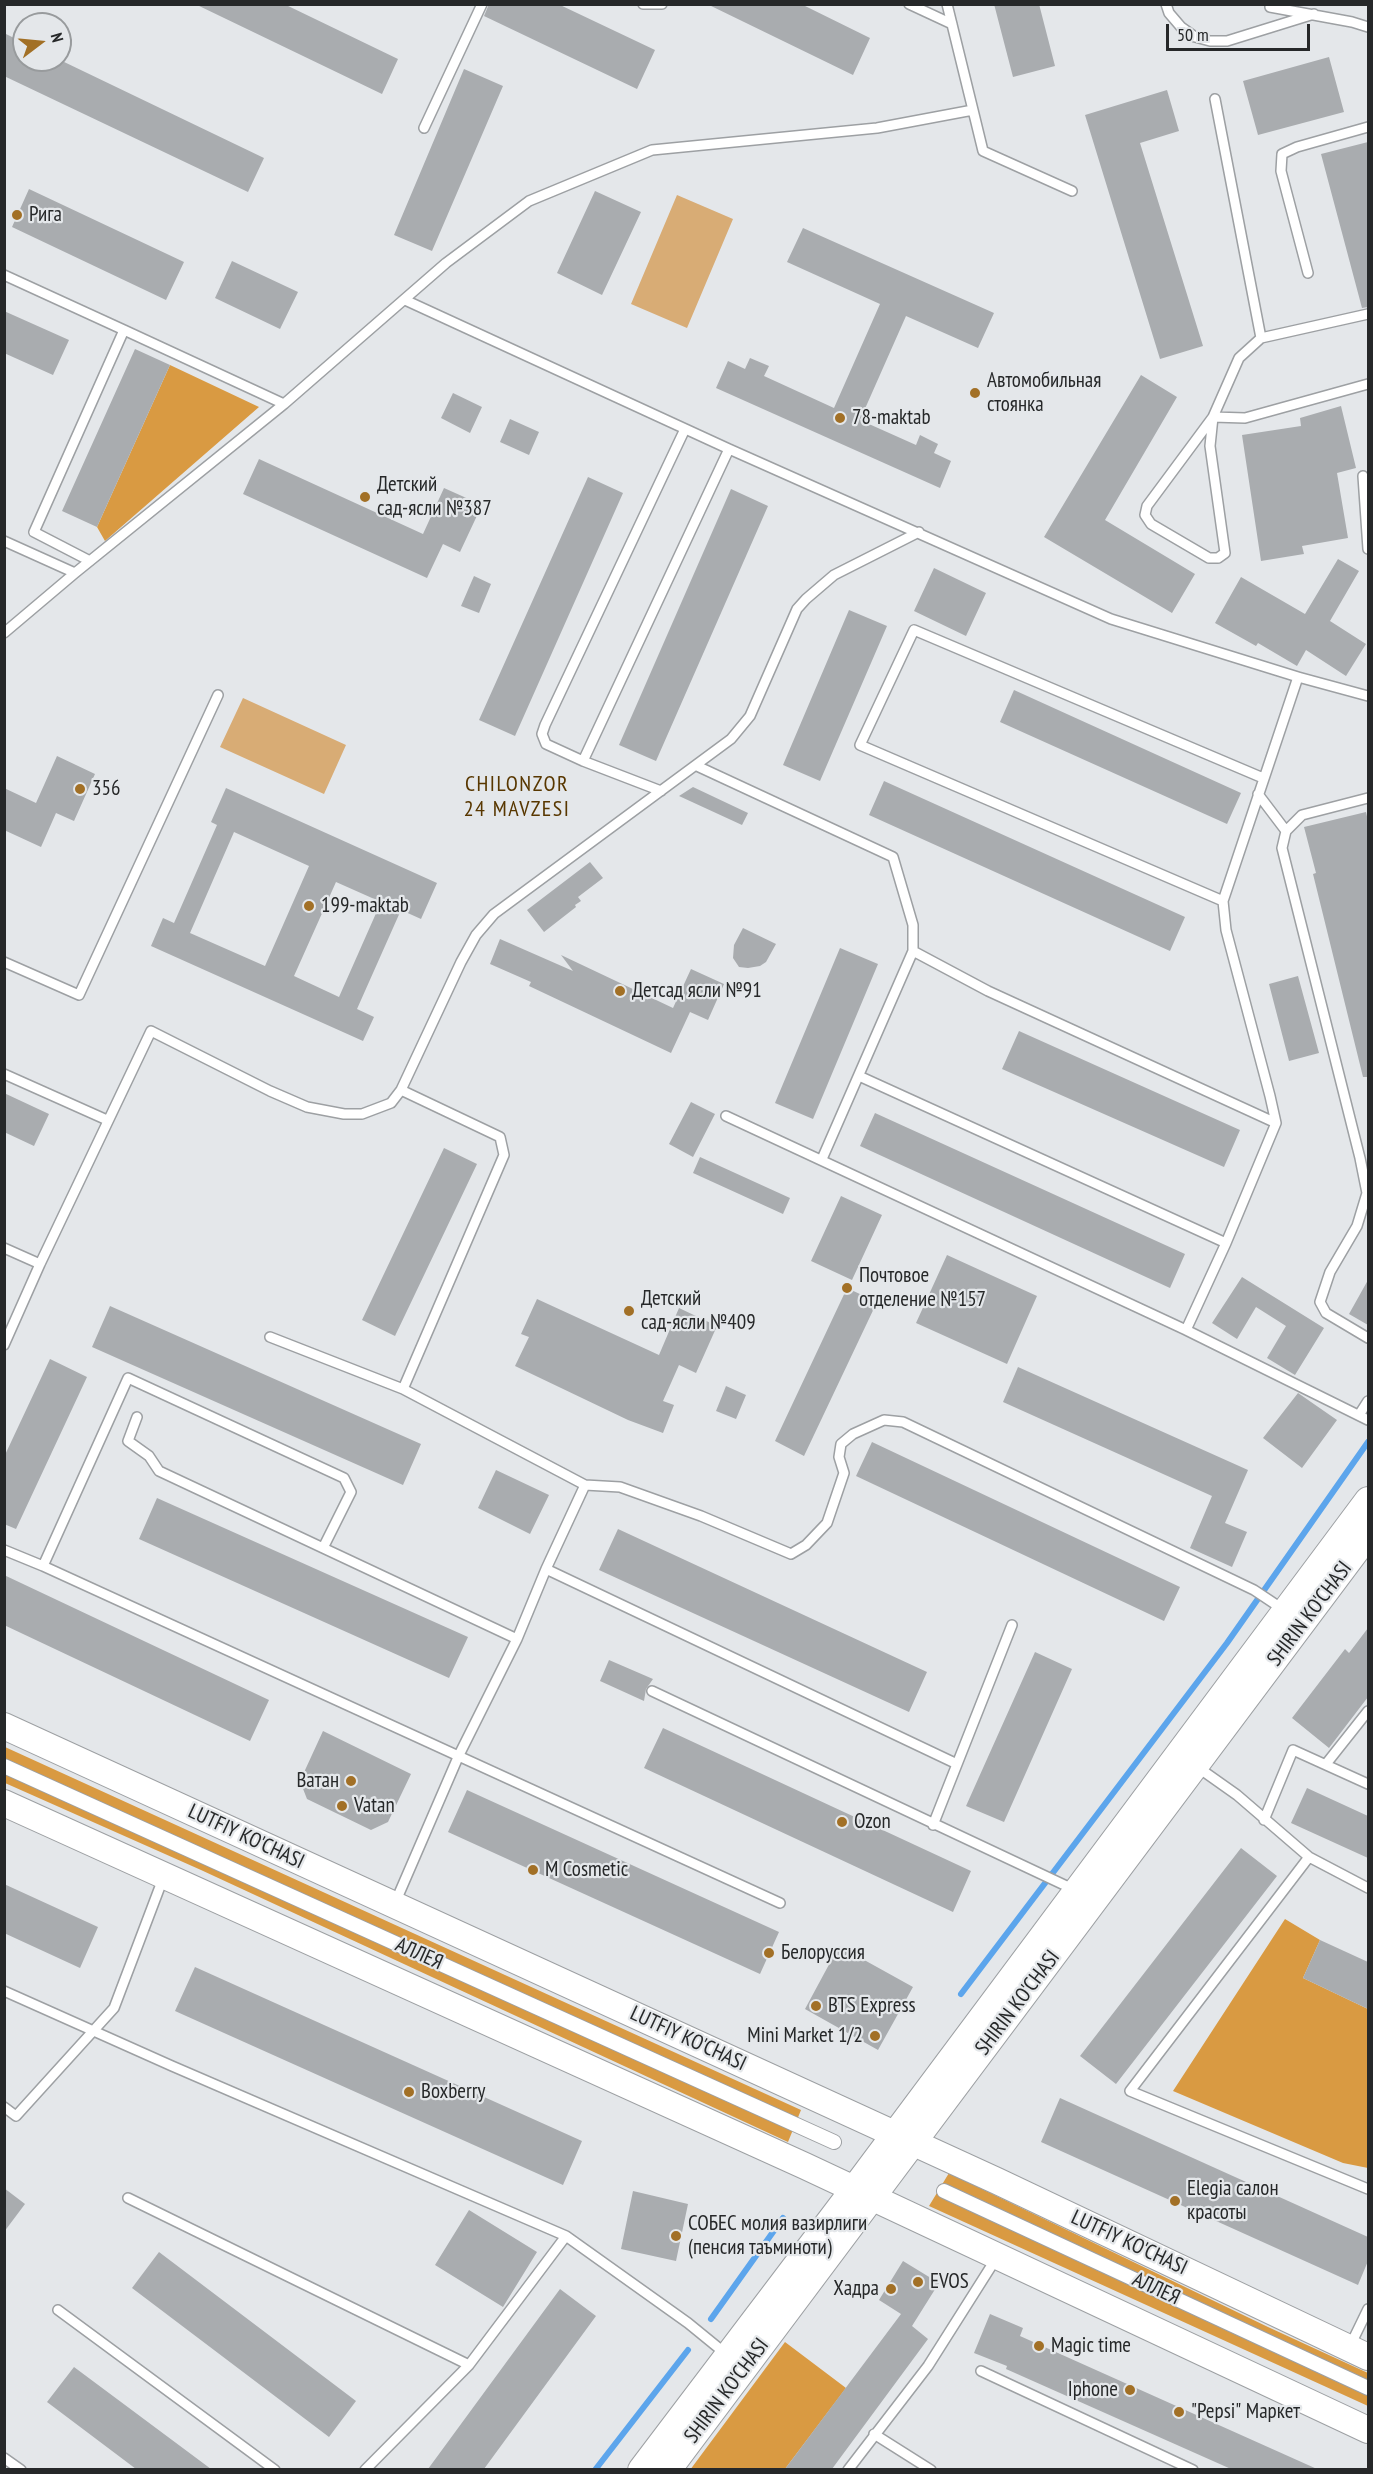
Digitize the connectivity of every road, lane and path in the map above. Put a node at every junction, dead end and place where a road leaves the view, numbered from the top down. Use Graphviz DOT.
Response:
graph roads {
  1 [pos="482,4"];
  2 [pos="643,4"];
  3 [pos="662,4"];
  4 [pos="909,4"];
  5 [pos="947,4"];
  6 [pos="1166,4"];
  7 [pos="1270,7"];
  8 [pos="1314,14"];
  9 [pos="952,24"];
  10 [pos="1368,27"];
  11 [pos="1215,99"];
  12 [pos="973,110"];
  13 [pos="1368,127"];
  14 [pos="424,128"];
  15 [pos="1072,191"];
  16 [pos="1308,273"];
  17 [pos="4,275"];
  18 [pos="405,300"];
  19 [pos="1368,314"];
  20 [pos="124,330"];
  21 [pos="1261,338"];
  22 [pos="1368,384"];
  23 [pos="284,404"];
  24 [pos="1213,417"];
  25 [pos="685,429"];
  26 [pos="729,450"];
  27 [pos="1363,476"];
  28 [pos="919,532"];
  29 [pos="4,541"];
  30 [pos="1368,549"];
  31 [pos="90,561"];
  32 [pos="75,573"];
  33 [pos="4,633"];
  34 [pos="1298,677"];
  35 [pos="218,695"];
  36 [pos="1368,696"];
  37 [pos="583,761"];
  38 [pos="697,765"];
  39 [pos="1263,778"];
  40 [pos="661,790"];
  41 [pos="1258,794"];
  42 [pos="1368,798"];
  43 [pos="1286,831"];
  44 [pos="1223,901"];
  45 [pos="913,951"];
  46 [pos="4,962"];
  47 [pos="4,1074"];
  48 [pos="859,1076"];
  49 [pos="401,1090"];
  50 [pos="726,1116"];
  51 [pos="107,1120"];
  52 [pos="1276,1123"];
  53 [pos="822,1159"];
  54 [pos="1226,1243"];
  55 [pos="4,1248"];
  56 [pos="40,1264"];
  57 [pos="1186,1330"];
  58 [pos="270,1337"];
  59 [pos="1368,1338"];
  60 [pos="4,1345"];
  61 [pos="404,1389"];
  62 [pos="1368,1401"];
  63 [pos="137,1417"];
  64 [pos="1364,1418"];
  65 [pos="585,1485"];
  66 [pos="1368,1500"];
  67 [pos="1368,1535"];
  68 [pos="323,1548"];
  69 [pos="4,1550"];
  70 [pos="43,1566"];
  71 [pos="546,1569"];
  72 [pos="1277,1606"];
  73 [pos="1012,1625"];
  74 [pos="517,1639"];
  75 [pos="652,1691"];
  76 [pos="1368,1711"];
  77 [pos="4,1726"];
  78 [pos="459,1755"];
  79 [pos="957,1764"];
  80 [pos="1326,1764"];
  81 [pos="4,1766"];
  82 [pos="1197,1766"];
  83 [pos="1368,1784"];
  84 [pos="4,1803"];
  85 [pos="1264,1820"];
  86 [pos="933,1825"];
  87 [pos="1309,1857"];
  88 [pos="164,1874"];
  89 [pos="1368,1888"];
  90 [pos="1077,1891"];
  91 [pos="780,1903"];
  92 [pos="394,1905"];
  93 [pos="4,1991"];
  94 [pos="94,2031"];
  95 [pos="4,2108"];
  96 [pos="904,2138"];
  97 [pos="834,2142"];
  98 [pos="1368,2189"];
  99 [pos="944,2191"];
  100 [pos="863,2194"];
  101 [pos="128,2198"];
  102 [pos="567,2236"];
  103 [pos="997,2257"];
  104 [pos="1368,2309"];
  105 [pos="58,2310"];
  106 [pos="1359,2352"];
  107 [pos="728,2356"];
  108 [pos="469,2365"];
  109 [pos="981,2371"];
  110 [pos="1368,2388"];
  111 [pos="1368,2430"];
  112 [pos="874,2434"];
  113 [pos="4,2458"];
  114 [pos="21,2469"];
  115 [pos="275,2469"];
  116 [pos="365,2469"];
  117 [pos="641,2469"];
  118 [pos="668,2469"];
  119 [pos="848,2469"];
  120 [pos="931,2469"];
  121 [pos="1193,2469"];
  1 -- 14 [label="lane"];
  2 -- 3 [label="lane"];
  4 -- 9 [label="lane"];
  5 -- 9 [label="lane"];
  6 -- 8 [label="lane"];
  7 -- 8 [label="lane"];
  8 -- 10 [label="lane"];
  9 -- 12 [label="lane"];
  11 -- 21 [label="lane"];
  12 -- 15 [label="lane"];
  12 -- 18 [label="lane"];
  13 -- 16 [label="lane"];
  17 -- 20 [label="lane"];
  18 -- 23 [label="lane"];
  18 -- 25 [label="lane"];
  19 -- 21 [label="lane"];
  20 -- 23 [label="lane"];
  20 -- 31 [label="lane"];
  21 -- 24 [label="lane"];
  22 -- 24 [label="lane"];
  23 -- 31 [label="lane"];
  24 -- 24 [label="lane"];
  25 -- 26 [label="lane"];
  25 -- 37 [label="lane"];
  26 -- 28 [label="lane"];
  26 -- 37 [label="lane"];
  27 -- 30 [label="lane"];
  28 -- 34 [label="lane"];
  28 -- 38 [label="lane"];
  29 -- 32 [label="lane"];
  31 -- 32 [label="lane"];
  32 -- 33 [label="lane"];
  34 -- 36 [label="lane"];
  34 -- 39 [label="lane"];
  35 -- 46 [label="lane"];
  37 -- 40 [label="lane"];
  38 -- 40 [label="lane"];
  38 -- 45 [label="lane"];
  39 -- 41 [label="lane"];
  39 -- 44 [label="lane"];
  40 -- 49 [label="lane"];
  41 -- 43 [label="lane"];
  41 -- 44 [label="lane"];
  42 -- 43 [label="lane"];
  43 -- 59 [label="lane"];
  44 -- 52 [label="lane"];
  45 -- 48 [label="lane"];
  45 -- 52 [label="lane"];
  47 -- 51 [label="lane"];
  48 -- 53 [label="lane"];
  48 -- 54 [label="lane"];
  49 -- 51 [label="lane"];
  49 -- 61 [label="lane"];
  50 -- 53 [label="lane"];
  51 -- 56 [label="lane"];
  52 -- 54 [label="lane"];
  53 -- 57 [label="lane"];
  54 -- 57 [label="lane"];
  55 -- 56 [label="lane"];
  56 -- 60 [label="lane"];
  57 -- 64 [label="lane"];
  58 -- 61 [label="lane"];
  61 -- 65 [label="lane"];
  62 -- 64 [label="lane"];
  63 -- 68 [label="lane"];
  65 -- 71 [label="lane"];
  65 -- 72 [label="lane"];
  66 -- 72 [label="main road, SHIRIN KO'CHASI"];
  67 -- 82 [label="main road, SHIRIN KO'CHASI"];
  68 -- 70 [label="lane"];
  68 -- 74 [label="lane"];
  69 -- 70 [label="lane"];
  70 -- 78 [label="lane"];
  71 -- 74 [label="lane"];
  71 -- 79 [label="lane"];
  72 -- 90 [label="main road, SHIRIN KO'CHASI"];
  73 -- 79 [label="lane"];
  74 -- 78 [label="lane"];
  75 -- 86 [label="lane"];
  76 -- 80 [label="lane"];
  77 -- 92 [label="main road, LUTFIY KO'CHASI"];
  78 -- 91 [label="lane"];
  78 -- 92 [label="lane"];
  79 -- 86 [label="lane"];
  80 -- 83 [label="lane"];
  80 -- 85 [label="lane"];
  81 -- 97 [label="street, АЛЛЕЯ"];
  82 -- 85 [label="lane"];
  82 -- 96 [label="main road, SHIRIN KO'CHASI"];
  84 -- 88 [label="main road"];
  85 -- 87 [label="lane"];
  86 -- 90 [label="lane"];
  87 -- 89 [label="lane"];
  87 -- 98 [label="lane"];
  88 -- 94 [label="lane"];
  88 -- 100 [label="main road"];
  90 -- 96 [label="main road, SHIRIN KO'CHASI"];
  92 -- 96 [label="main road, LUTFIY KO'CHASI"];
  93 -- 94 [label="lane"];
  94 -- 95 [label="lane"];
  94 -- 102 [label="lane"];
  96 -- 100 [label="main road, SHIRIN KO'CHASI"];
  96 -- 106 [label="main road, LUTFIY KO'CHASI"];
  99 -- 110 [label="street, АЛЛЕЯ"];
  100 -- 103 [label="main road"];
  100 -- 107 [label="main road"];
  100 -- 118 [label="main road, SHIRIN KO'CHASI"];
  101 -- 108 [label="lane"];
  102 -- 107 [label="lane"];
  102 -- 108 [label="lane"];
  103 -- 111 [label="main road"];
  103 -- 112 [label="lane"];
  104 -- 106 [label="lane"];
  105 -- 115 [label="lane"];
  107 -- 117 [label="main road"];
  108 -- 116 [label="lane"];
  109 -- 121 [label="lane"];
  112 -- 119 [label="lane"];
  112 -- 120 [label="lane"];
  113 -- 114 [label="lane"];
}
